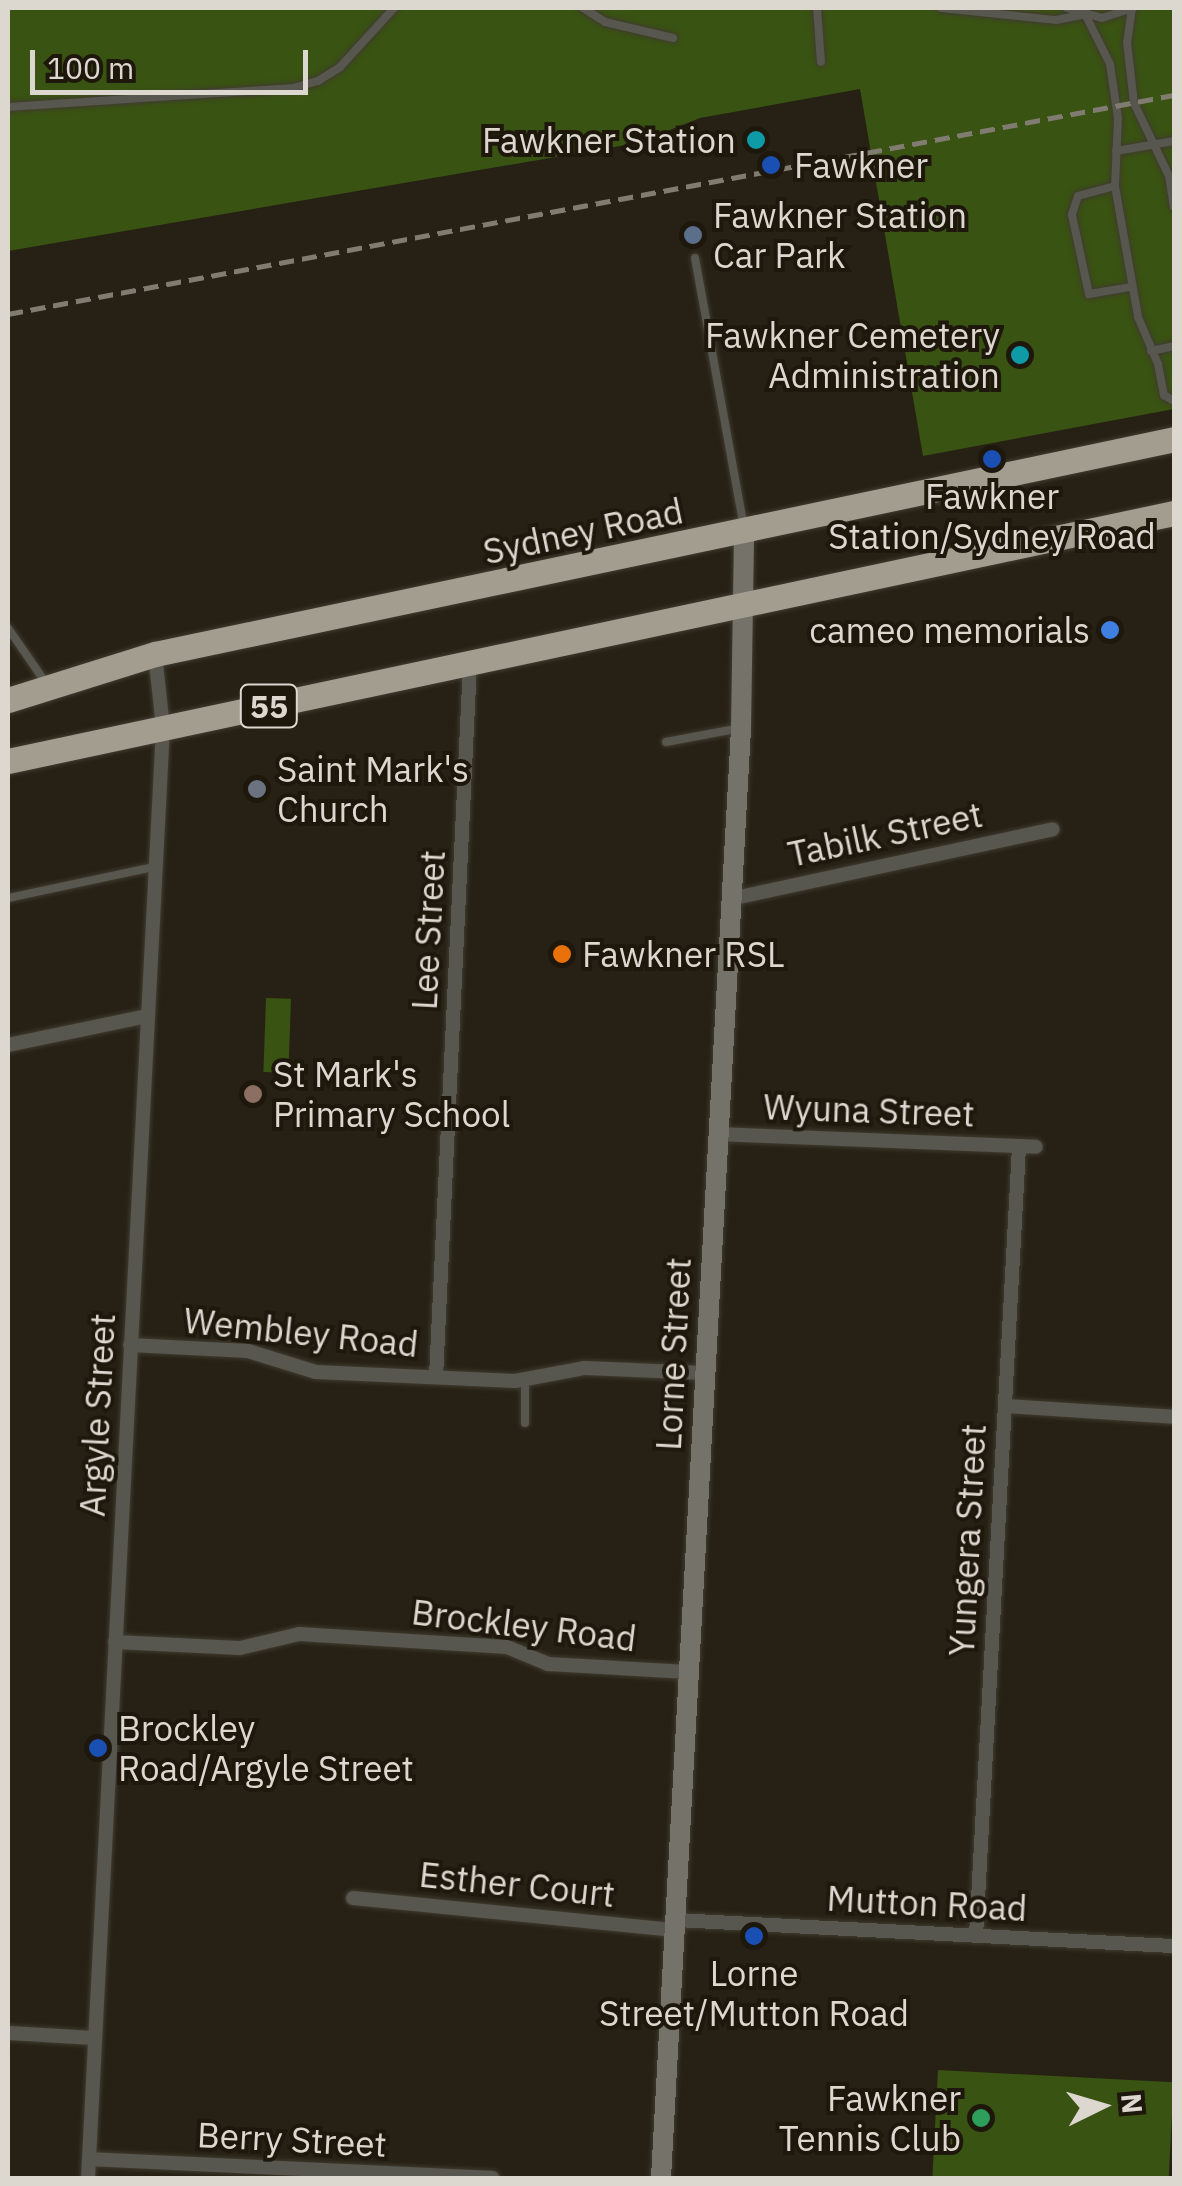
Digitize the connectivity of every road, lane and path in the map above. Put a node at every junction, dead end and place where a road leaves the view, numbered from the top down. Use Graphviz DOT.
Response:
graph roads {
  1 [pos="394,8"];
  2 [pos="583,8"];
  3 [pos="817,8"];
  4 [pos="941,8"];
  5 [pos="1067,8"];
  6 [pos="1132,8"];
  7 [pos="1084,16"];
  8 [pos="672,38"];
  9 [pos="821,62"];
  10 [pos="8,108"];
  11 [pos="1174,141"];
  12 [pos="1154,146"];
  13 [pos="1116,151"];
  14 [pos="1115,186"];
  15 [pos="1174,207"];
  16 [pos="695,258"];
  17 [pos="1131,287"];
  18 [pos="1174,346"];
  19 [pos="1151,350"];
  20 [pos="1174,401"];
  21 [pos="1174,439"];
  22 [pos="1174,513"];
  23 [pos="744,533"];
  24 [pos="744,605"];
  25 [pos="8,628"];
  26 [pos="155,654"];
  27 [pos="470,665"];
  28 [pos="49,686"];
  29 [pos="8,700"];
  30 [pos="163,728"];
  31 [pos="741,728"];
  32 [pos="666,742"];
  33 [pos="8,761"];
  34 [pos="1053,828"];
  35 [pos="154,866"];
  36 [pos="8,898"];
  37 [pos="730,899"];
  38 [pos="147,1016"];
  39 [pos="8,1044"];
  40 [pos="717,1134"];
  41 [pos="1019,1146"];
  42 [pos="1036,1147"];
  43 [pos="130,1346"];
  44 [pos="704,1373"];
  45 [pos="436,1377"];
  46 [pos="525,1380"];
  47 [pos="1005,1406"];
  48 [pos="1174,1416"];
  49 [pos="525,1423"];
  50 [pos="115,1642"];
  51 [pos="687,1672"];
  52 [pos="353,1898"];
  53 [pos="676,1925"];
  54 [pos="976,1936"];
  55 [pos="1174,1946"];
  56 [pos="8,2033"];
  57 [pos="96,2038"];
  58 [pos="89,2159"];
  59 [pos="88,2178"];
  60 [pos="493,2178"];
  61 [pos="661,2178"];
  1 -- 10 [label="lane"];
  2 -- 8 [label="lane"];
  3 -- 9 [label="lane"];
  4 -- 7 [label="lane"];
  5 -- 7 [label="lane"];
  6 -- 7 [label="lane"];
  6 -- 12 [label="lane"];
  7 -- 13 [label="lane"];
  11 -- 12 [label="lane"];
  12 -- 13 [label="lane"];
  12 -- 15 [label="lane"];
  13 -- 14 [label="lane"];
  14 -- 17 [label="lane"];
  14 -- 17 [label="lane"];
  16 -- 23 [label="lane"];
  17 -- 19 [label="lane"];
  18 -- 19 [label="lane"];
  19 -- 20 [label="lane"];
  21 -- 23 [label="highway, Sydney Road / 55"];
  22 -- 24 [label="highway, 55"];
  23 -- 24 [label="street, Lorne Street"];
  23 -- 26 [label="highway, Sydney Road / 55"];
  24 -- 27 [label="highway, 55"];
  24 -- 31 [label="street, Lorne Street"];
  25 -- 28 [label="lane"];
  26 -- 28 [label="highway, Sydney Road / 55"];
  26 -- 30 [label="street, Argyle Street"];
  27 -- 30 [label="highway, 55"];
  27 -- 45 [label="street, Lee Street"];
  28 -- 29 [label="highway, Sydney Road / 55"];
  30 -- 33 [label="highway, 55"];
  30 -- 35 [label="street, Argyle Street"];
  31 -- 32 [label="lane"];
  31 -- 37 [label="street, Lorne Street"];
  34 -- 37 [label="street, Tabilk Street"];
  35 -- 36 [label="lane"];
  35 -- 38 [label="street, Argyle Street"];
  37 -- 40 [label="street, Lorne Street"];
  38 -- 39 [label="street"];
  38 -- 43 [label="street, Argyle Street"];
  40 -- 41 [label="street, Wyuna Street"];
  40 -- 44 [label="street, Lorne Street"];
  41 -- 42 [label="street, Wyuna Street"];
  41 -- 47 [label="street, Yungera Street"];
  43 -- 45 [label="street, Wembley Road"];
  43 -- 50 [label="street, Argyle Street"];
  44 -- 46 [label="street, Wembley Road"];
  44 -- 51 [label="street, Lorne Street"];
  45 -- 46 [label="street, Wembley Road"];
  46 -- 49 [label="lane"];
  47 -- 48 [label="street"];
  47 -- 54 [label="street, Yungera Street"];
  50 -- 51 [label="street, Brockley Road"];
  50 -- 57 [label="street, Argyle Street"];
  51 -- 53 [label="street, Lorne Street"];
  52 -- 53 [label="street, Esther Court"];
  53 -- 54 [label="street, Mutton Road"];
  53 -- 61 [label="street, Lorne Street"];
  54 -- 55 [label="street, Mutton Road"];
  56 -- 57 [label="street"];
  57 -- 58 [label="street, Argyle Street"];
  58 -- 59 [label="street, Argyle Street"];
  58 -- 60 [label="street, Berry Street"];
}
